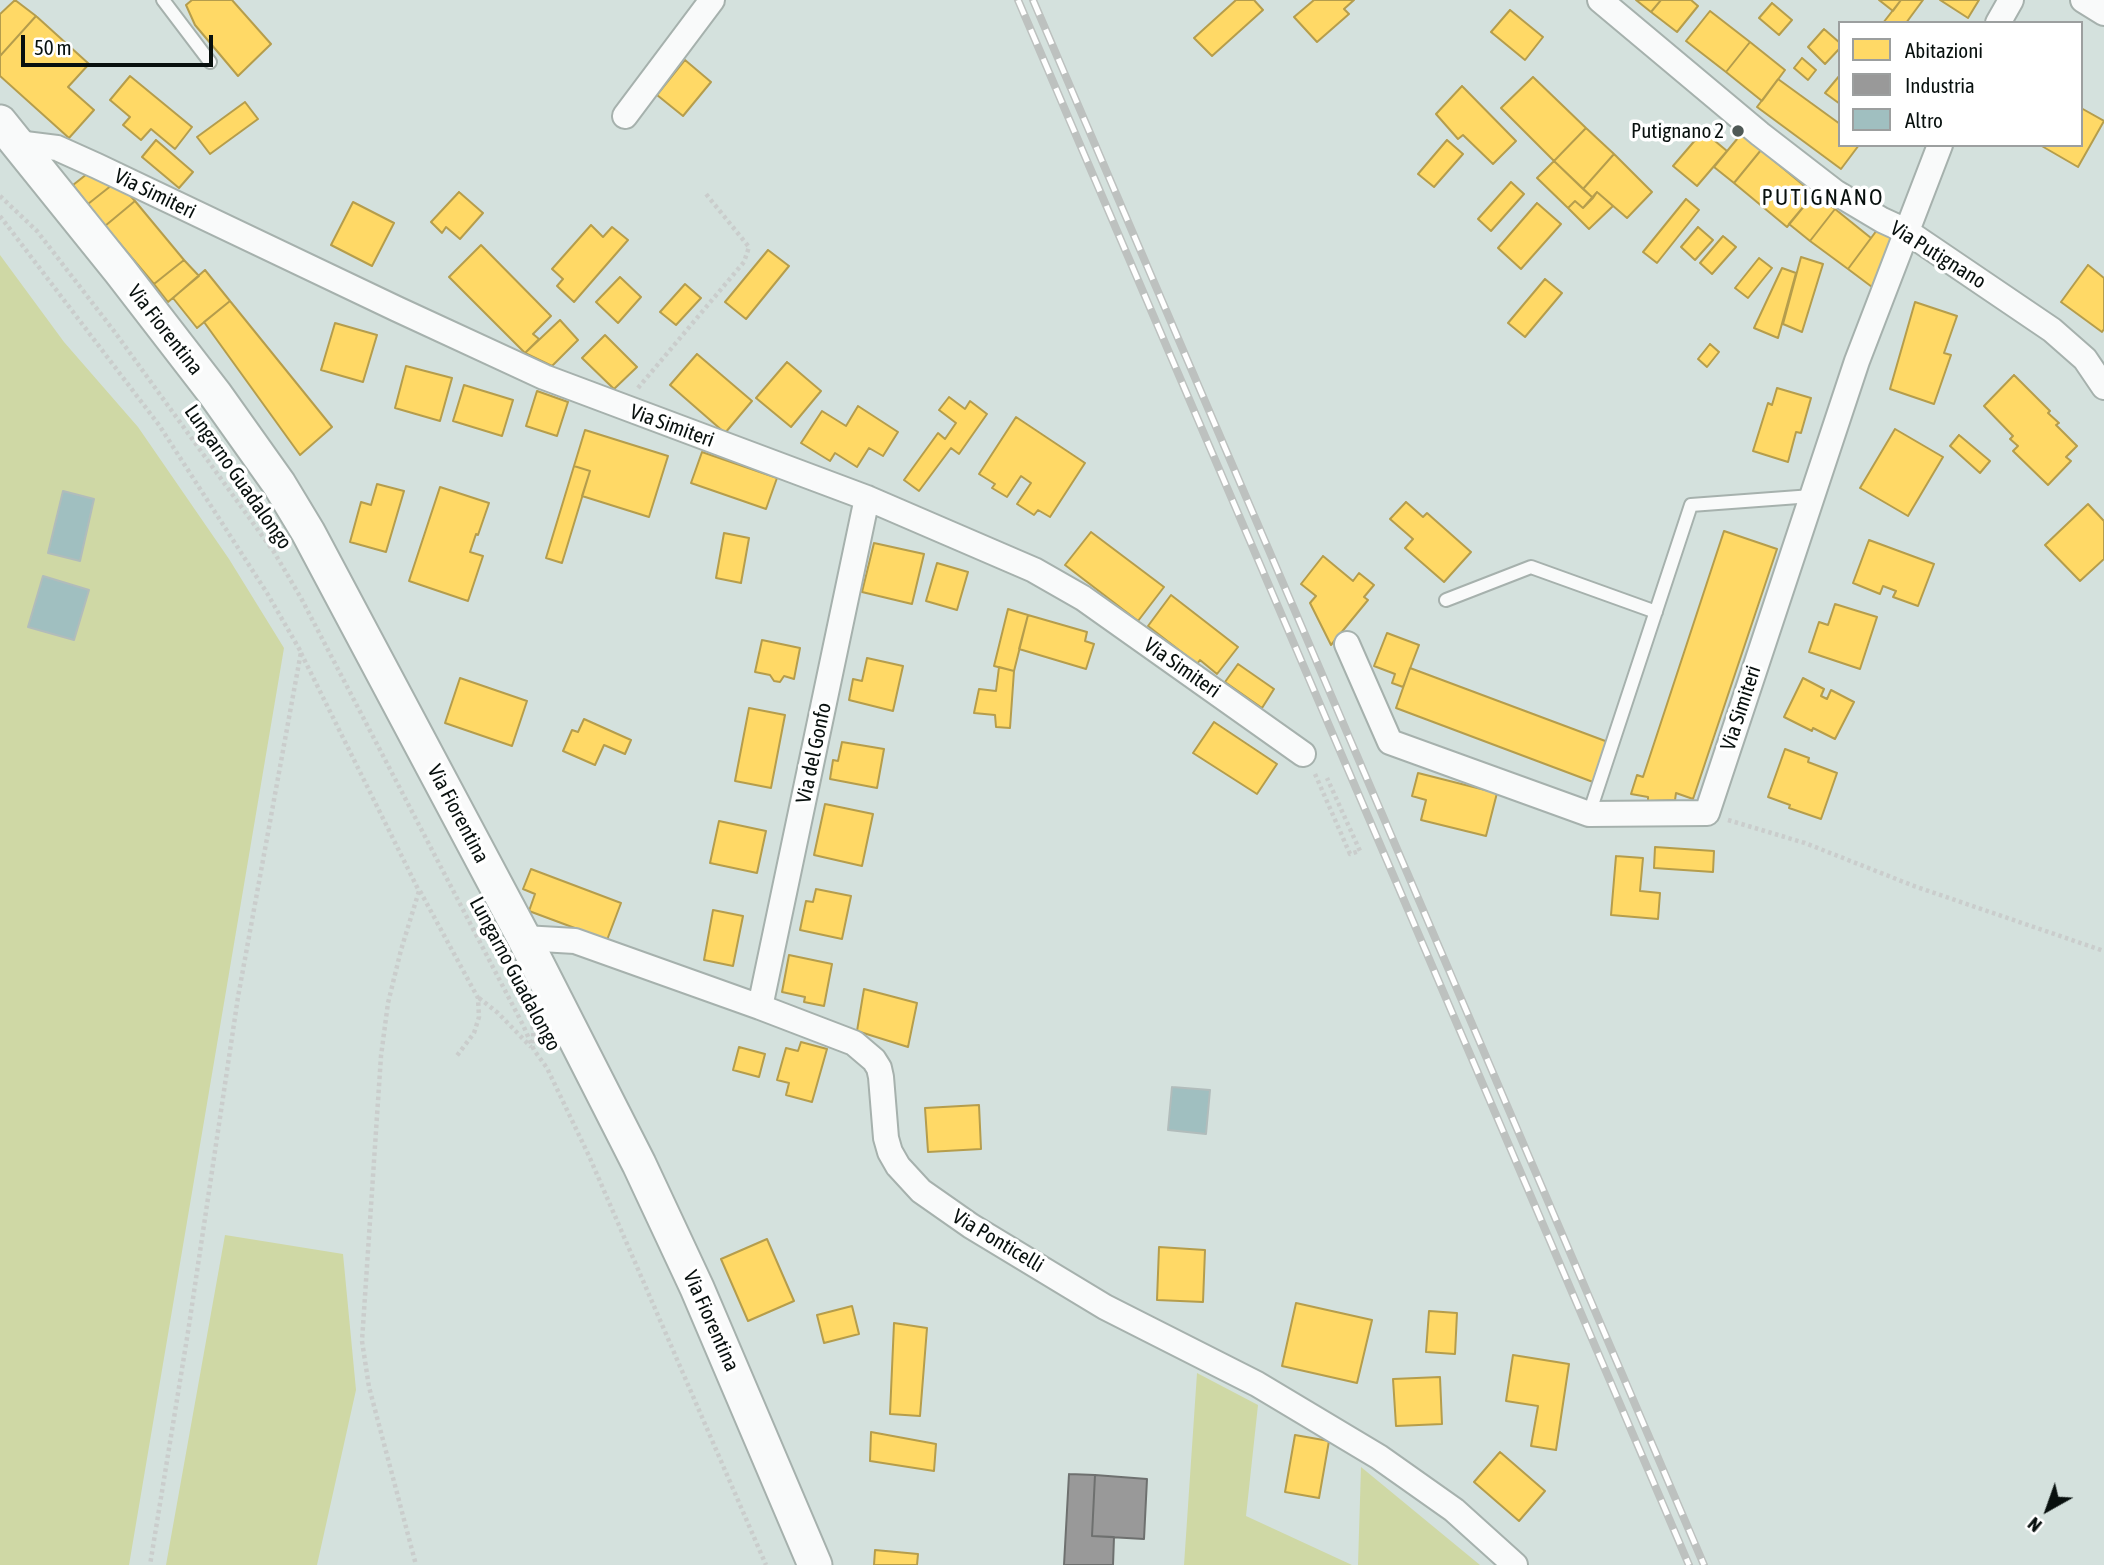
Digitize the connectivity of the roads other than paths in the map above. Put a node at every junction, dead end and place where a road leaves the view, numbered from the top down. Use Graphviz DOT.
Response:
graph roads {
  1 [pos="163,0"];
  2 [pos="712,0"];
  3 [pos="1600,0"];
  4 [pos="2011,0"];
  5 [pos="2082,0"];
  6 [pos="2104,13"];
  7 [pos="1999,21"];
  8 [pos="210,62"];
  9 [pos="625,116"];
  10 [pos="8,133"];
  11 [pos="1939,147"];
  12 [pos="1906,231"];
  13 [pos="2104,387"];
  14 [pos="1812,496"];
  15 [pos="867,498"];
  16 [pos="1446,600"];
  17 [pos="1656,612"];
  18 [pos="1347,644"];
  19 [pos="1303,754"];
  20 [pos="1589,814"];
  21 [pos="524,938"];
  22 [pos="760,1007"];
  23 [pos="815,1565"];
  24 [pos="1515,1565"];
  1 -- 8 [label="lane"];
  2 -- 9 [label="street"];
  3 -- 12 [label="street, Via Putignano"];
  4 -- 7 [label="street"];
  5 -- 6 [label="street"];
  10 -- 15 [label="street, Via Simiteri"];
  10 -- 21 [label="main road, Via Fiorentina"];
  11 -- 12 [label="street, Via Simiteri"];
  12 -- 13 [label="street, Via Putignano"];
  12 -- 14 [label="street, Via Simiteri"];
  14 -- 17 [label="lane"];
  14 -- 20 [label="street, Via Simiteri"];
  15 -- 19 [label="street, Via Simiteri"];
  15 -- 22 [label="street, Via del Gonfo"];
  16 -- 17 [label="lane"];
  17 -- 20 [label="lane"];
  18 -- 20 [label="street"];
  21 -- 22 [label="street, Via Ponticelli"];
  21 -- 23 [label="main road, Via Fiorentina"];
  22 -- 24 [label="street, Via Ponticelli"];
}
